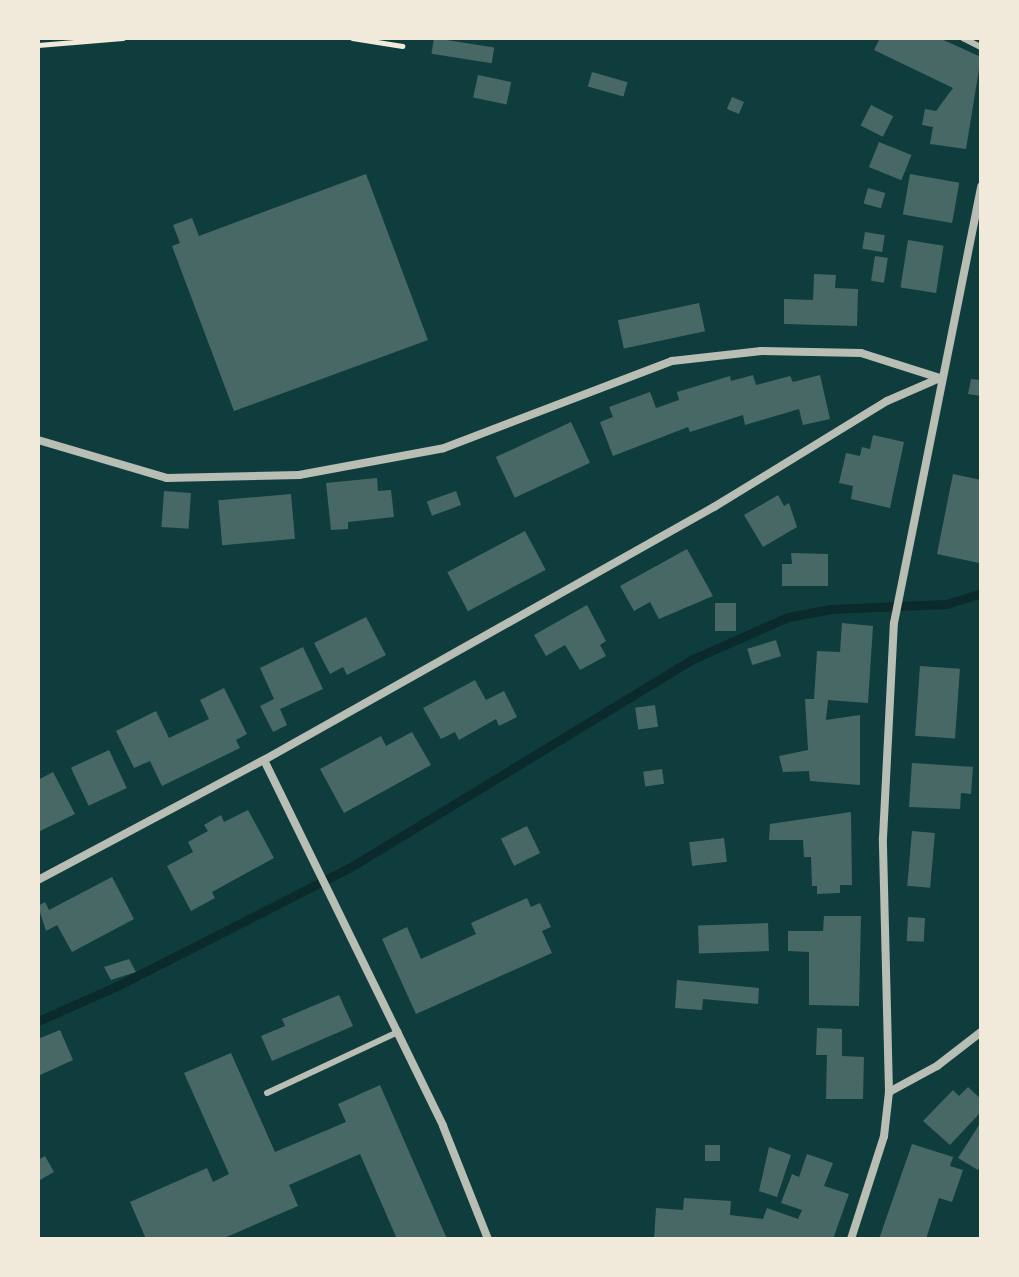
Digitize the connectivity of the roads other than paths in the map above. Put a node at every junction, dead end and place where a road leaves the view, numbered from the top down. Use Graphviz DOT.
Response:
graph roads {
  1 [pos="963,38"];
  2 [pos="981,47"];
  3 [pos="981,187"];
  4 [pos="940,378"];
  5 [pos="38,440"];
  6 [pos="264,760"];
  7 [pos="38,880"];
  8 [pos="398,1032"];
  9 [pos="981,1032"];
  10 [pos="889,1092"];
  11 [pos="267,1093"];
  12 [pos="488,1239"];
  13 [pos="851,1239"];
  1 -- 2 [label="lane"];
  3 -- 4 [label="street"];
  4 -- 5 [label="street"];
  4 -- 6 [label="street"];
  4 -- 10 [label="street"];
  6 -- 7 [label="street"];
  6 -- 8 [label="street"];
  8 -- 11 [label="lane"];
  8 -- 12 [label="street"];
  9 -- 10 [label="street"];
  10 -- 13 [label="street"];
}
